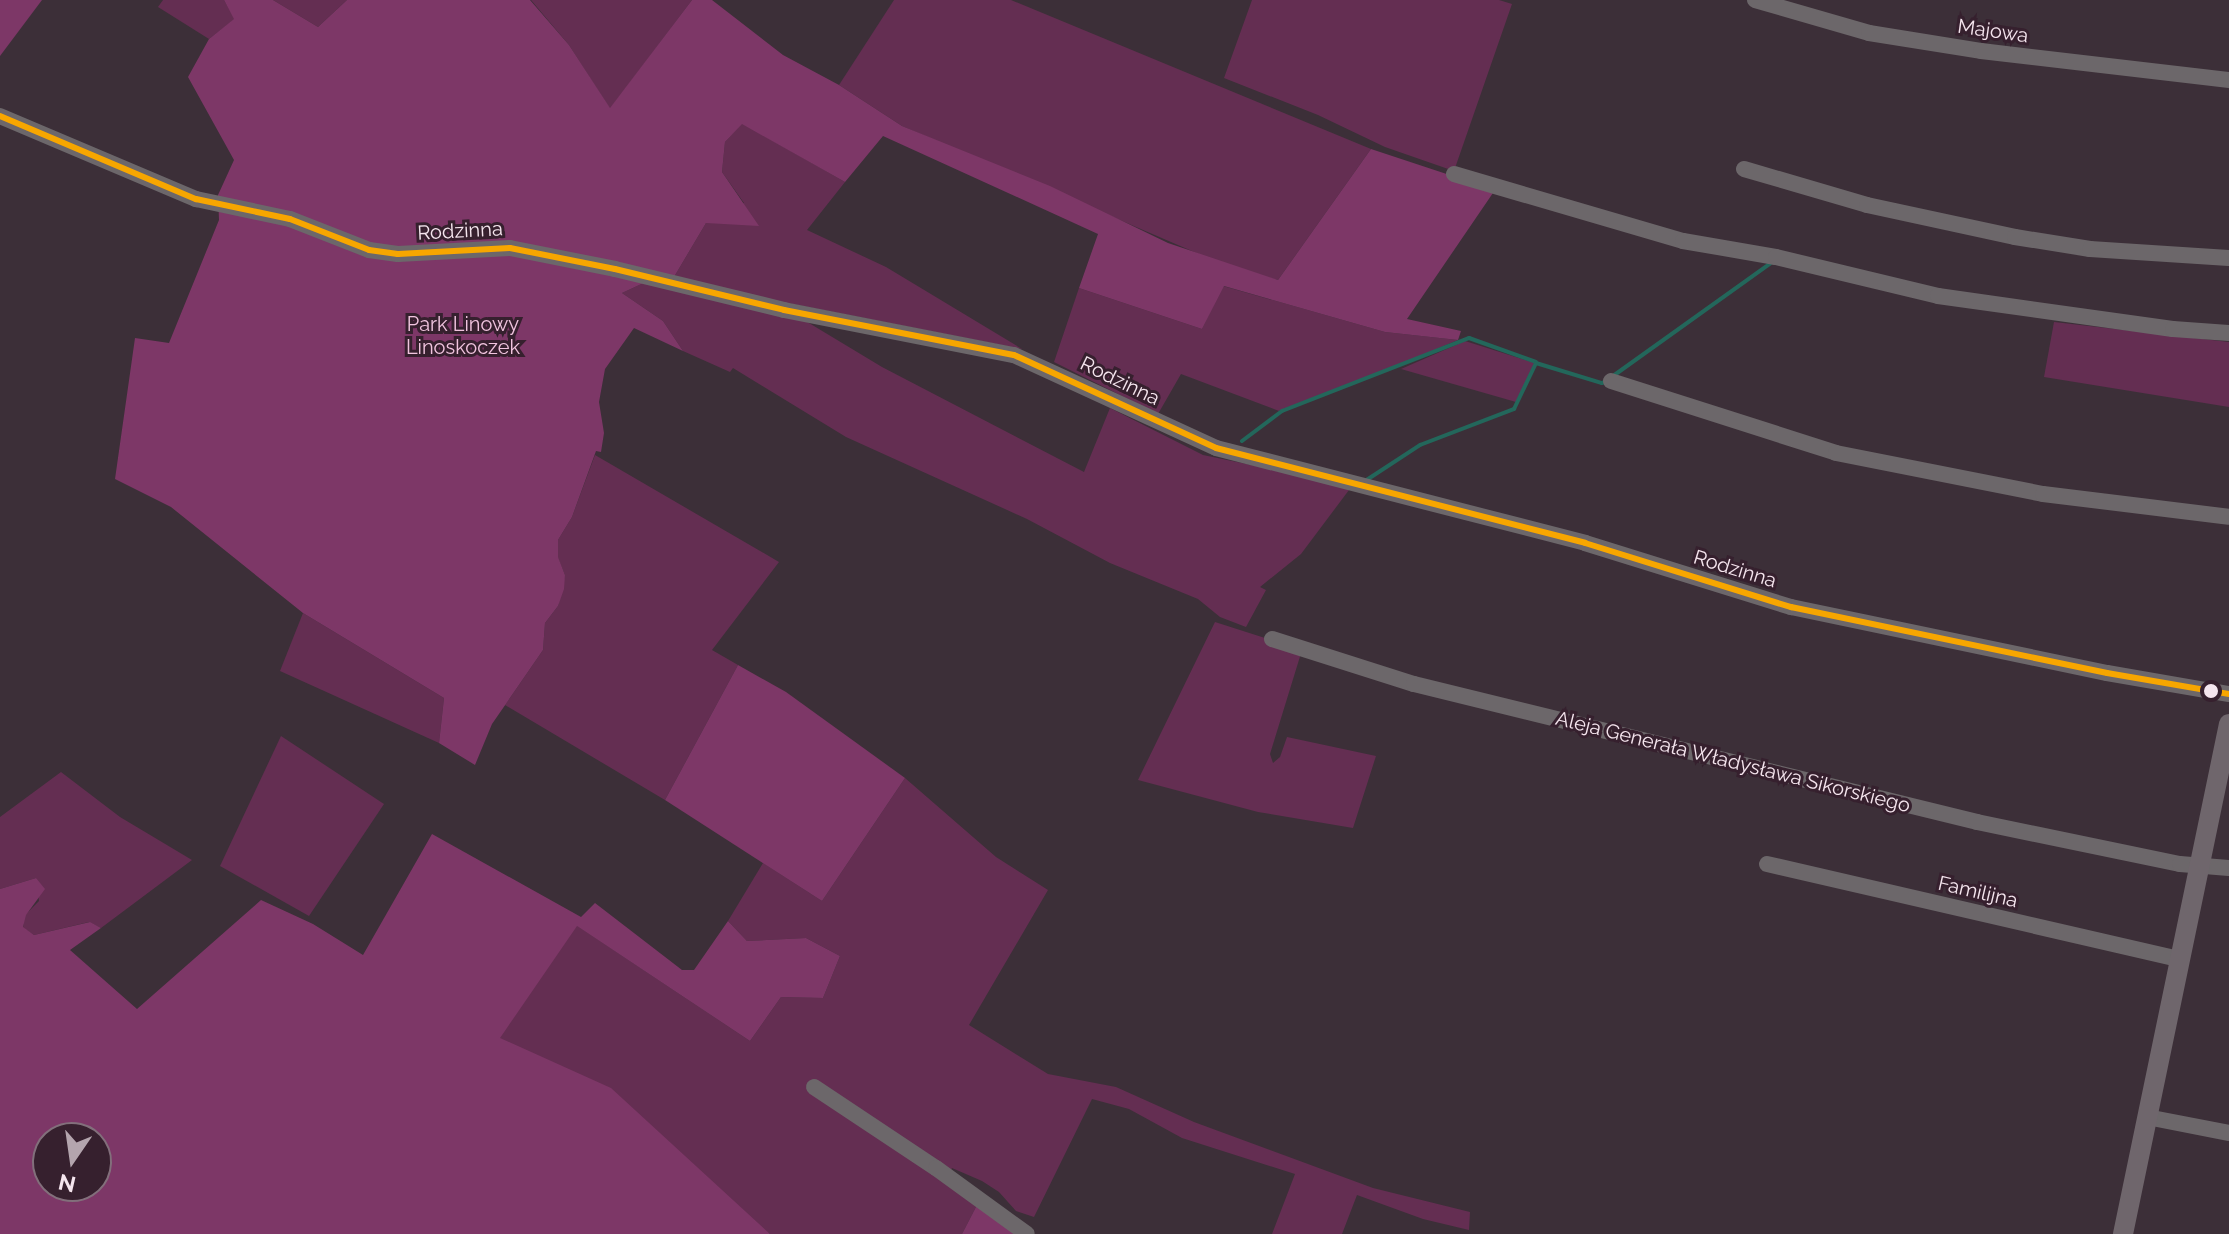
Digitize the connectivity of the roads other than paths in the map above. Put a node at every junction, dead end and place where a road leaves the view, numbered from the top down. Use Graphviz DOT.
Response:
graph roads {
  1 [pos="1755,0"];
  2 [pos="2229,80"];
  3 [pos="0,116"];
  4 [pos="1744,169"];
  5 [pos="1454,174"];
  6 [pos="2229,258"];
  7 [pos="2229,333"];
  8 [pos="1611,381"];
  9 [pos="2229,517"];
  10 [pos="1272,639"];
  11 [pos="2229,694"];
  12 [pos="2229,724"];
  13 [pos="2225,762"];
  14 [pos="1767,864"];
  15 [pos="2199,866"];
  16 [pos="2229,868"];
  17 [pos="2180,959"];
  18 [pos="814,1087"];
  19 [pos="2147,1117"];
  20 [pos="2229,1133"];
  21 [pos="1027,1234"];
  22 [pos="2123,1234"];
  1 -- 2 [label="street, Majowa"];
  3 -- 11 [label="street, Rodzinna"];
  4 -- 6 [label="street"];
  5 -- 7 [label="street"];
  8 -- 9 [label="street"];
  10 -- 15 [label="street, Aleja Generała Władysława Sikorskiego"];
  12 -- 13 [label="main road"];
  13 -- 15 [label="main road"];
  14 -- 17 [label="street, Familijna"];
  15 -- 16 [label="street, Aleja Generała Władysława Sikorskiego"];
  15 -- 17 [label="main road"];
  17 -- 19 [label="main road"];
  18 -- 21 [label="street"];
  19 -- 20 [label="street"];
  19 -- 22 [label="main road"];
}
